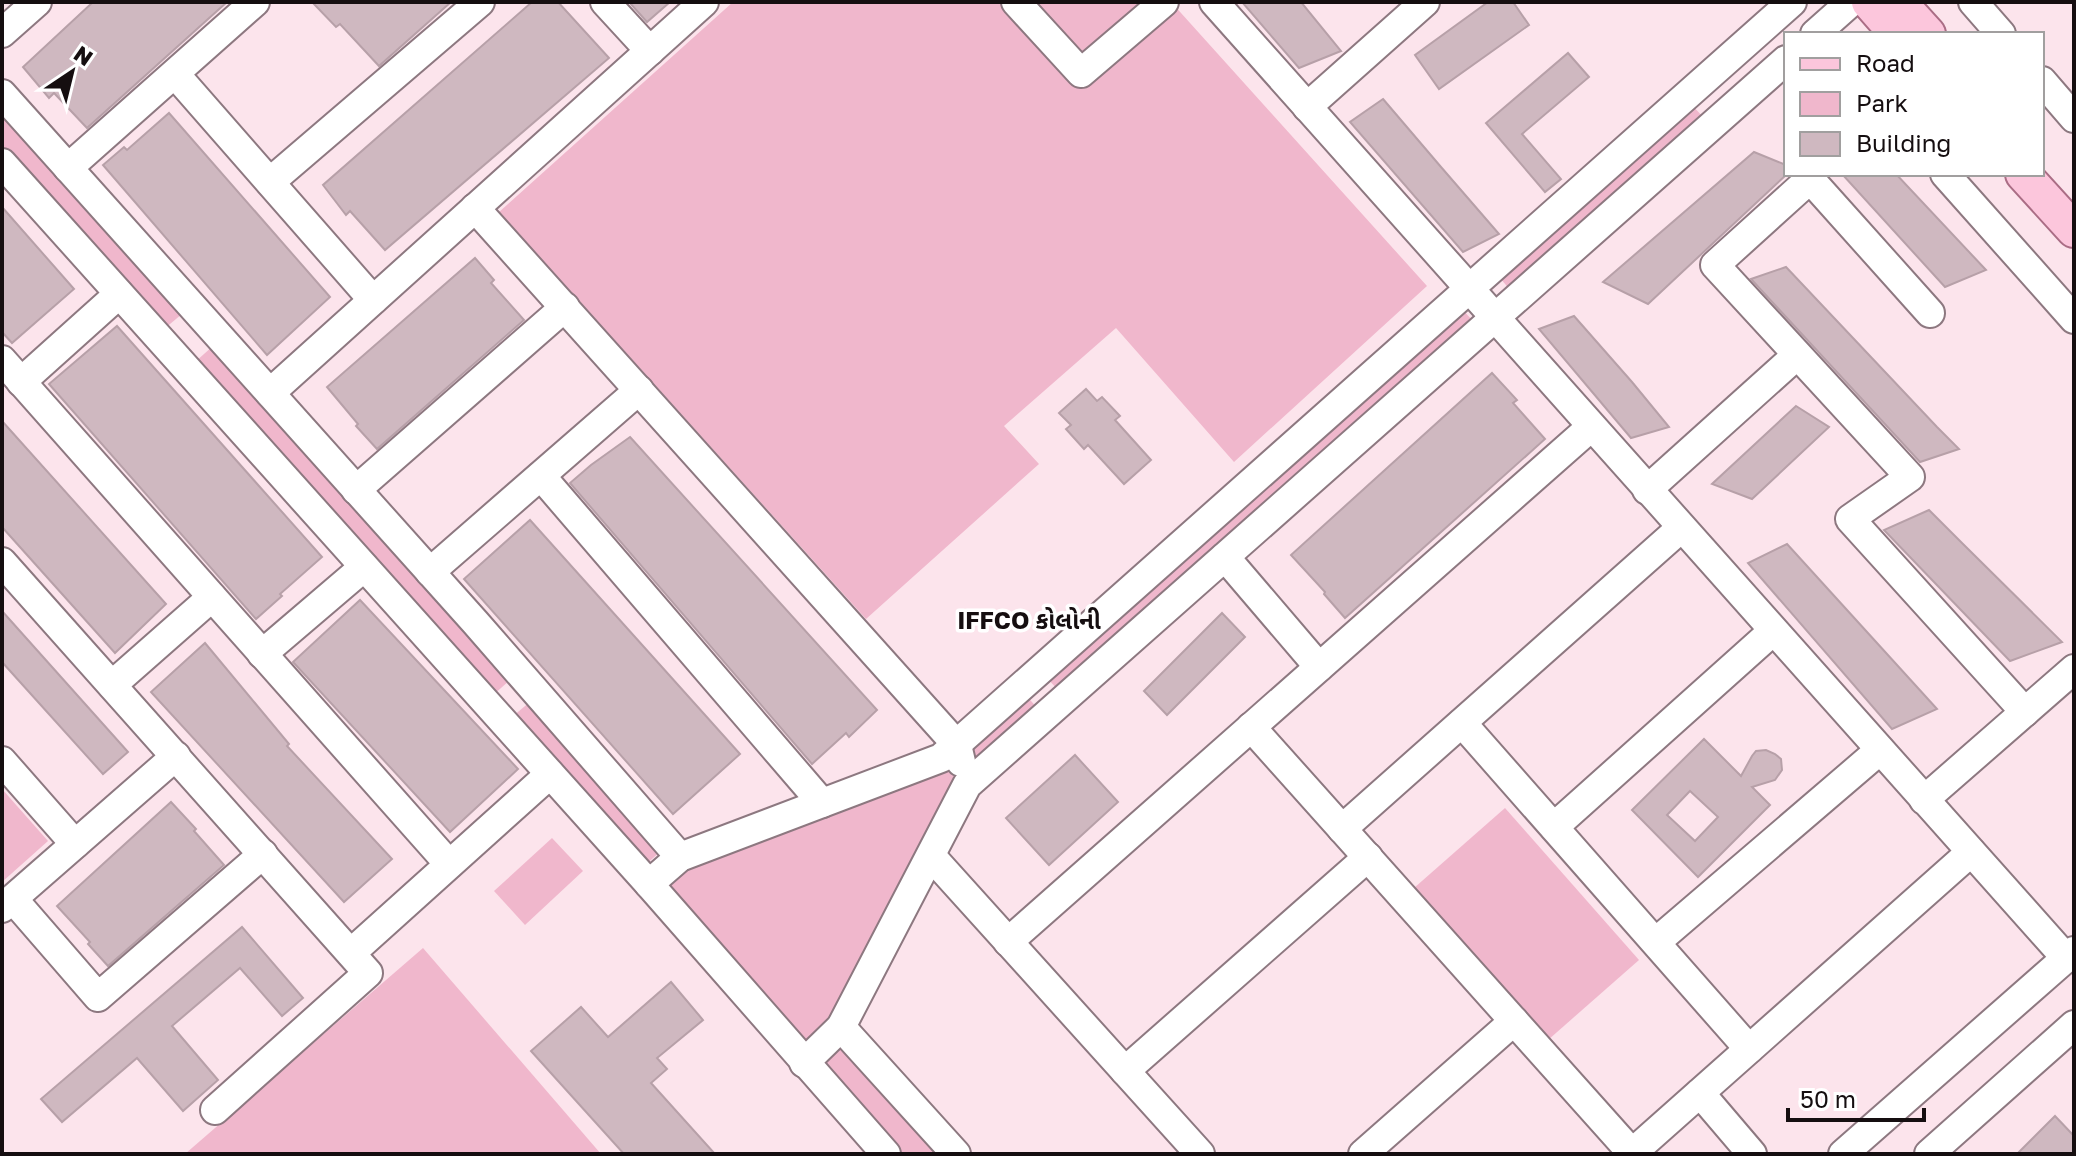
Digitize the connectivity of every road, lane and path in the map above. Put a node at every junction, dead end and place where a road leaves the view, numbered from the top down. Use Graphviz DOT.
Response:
graph roads {
  1 [pos="37,2"];
  2 [pos="255,2"];
  3 [pos="480,2"];
  4 [pos="605,2"];
  5 [pos="704,2"];
  6 [pos="1016,2"];
  7 [pos="1164,2"];
  8 [pos="1214,2"];
  9 [pos="1425,2"];
  10 [pos="1791,2"];
  11 [pos="1851,2"];
  12 [pos="1869,2"];
  13 [pos="1899,2"];
  14 [pos="1973,2"];
  15 [pos="1816,32"];
  16 [pos="1818,32"];
  17 [pos="1895,32"];
  18 [pos="1926,32"];
  19 [pos="1999,32"];
  20 [pos="2,33"];
  21 [pos="650,51"];
  22 [pos="1784,62"];
  23 [pos="175,74"];
  24 [pos="2044,83"];
  25 [pos="2,94"];
  26 [pos="1307,107"];
  27 [pos="2074,118"];
  28 [pos="2,163"];
  29 [pos="2044,164"];
  30 [pos="68,168"];
  31 [pos="1947,176"];
  32 [pos="2025,176"];
  33 [pos="270,182"];
  34 [pos="2074,198"];
  35 [pos="475,208"];
  36 [pos="2074,230"];
  37 [pos="1468,289"];
  38 [pos="119,294"];
  39 [pos="373,300"];
  40 [pos="565,307"];
  41 [pos="1930,313"];
  42 [pos="1494,318"];
  43 [pos="2074,319"];
  44 [pos="205,321"];
  45 [pos="171,352"];
  46 [pos="1797,355"];
  47 [pos="2,360"];
  48 [pos="21,382"];
  49 [pos="639,390"];
  50 [pos="270,393"];
  51 [pos="1591,427"];
  52 [pos="541,476"];
  53 [pos="356,490"];
  54 [pos="1647,490"];
  55 [pos="1681,528"];
  56 [pos="1225,557"];
  57 [pos="2,562"];
  58 [pos="364,567"];
  59 [pos="430,572"];
  60 [pos="212,597"];
  61 [pos="1773,631"];
  62 [pos="262,654"];
  63 [pos="1319,667"];
  64 [pos="2074,669"];
  65 [pos="1030,679"];
  66 [pos="526,680"];
  67 [pos="112,685"];
  68 [pos="1056,707"];
  69 [pos="492,710"];
  70 [pos="2025,712"];
  71 [pos="1462,723"];
  72 [pos="1251,727"];
  73 [pos="957,745"];
  74 [pos="1880,750"];
  75 [pos="176,756"];
  76 [pos="2,761"];
  77 [pos="550,774"];
  78 [pos="967,785"];
  79 [pos="1924,800"];
  80 [pos="822,803"];
  81 [pos="1554,827"];
  82 [pos="1342,829"];
  83 [pos="75,844"];
  84 [pos="1971,852"];
  85 [pos="263,854"];
  86 [pos="931,856"];
  87 [pos="680,857"];
  88 [pos="1368,857"];
  89 [pos="449,864"];
  90 [pos="649,884"];
  91 [pos="8,904"];
  92 [pos="1008,942"];
  93 [pos="1656,942"];
  94 [pos="351,953"];
  95 [pos="2070,955"];
  96 [pos="1514,1021"];
  97 [pos="2074,1025"];
  98 [pos="841,1027"];
  99 [pos="1749,1049"];
  100 [pos="804,1063"];
  101 [pos="1125,1071"];
  102 [pos="1700,1093"];
  103 [pos="215,1110"];
  104 [pos="1631,1153"];
  105 [pos="886,1154"];
  106 [pos="956,1154"];
  107 [pos="1199,1154"];
  108 [pos="1363,1154"];
  109 [pos="1752,1154"];
  110 [pos="1843,1154"];
  111 [pos="1929,1154"];
  1 -- 20 [label="street"];
  2 -- 23 [label="street"];
  3 -- 33 [label="street"];
  4 -- 21 [label="street"];
  5 -- 21 [label="street"];
  6 -- 7 [label="street"];
  8 -- 26 [label="street"];
  9 -- 26 [label="street"];
  10 -- 15 [label="street"];
  10 -- 37 [label="street"];
  11 -- 16 [label="street"];
  12 -- 17 [label="main road"];
  13 -- 18 [label="main road"];
  14 -- 19 [label="street"];
  21 -- 35 [label="street"];
  22 -- 42 [label="street"];
  23 -- 30 [label="street"];
  23 -- 33 [label="street"];
  24 -- 27 [label="street"];
  25 -- 30 [label="street"];
  26 -- 37 [label="street"];
  28 -- 38 [label="street"];
  29 -- 34 [label="main road"];
  30 -- 44 [label="street"];
  31 -- 43 [label="street"];
  32 -- 36 [label="main road"];
  33 -- 39 [label="street"];
  35 -- 39 [label="street"];
  35 -- 40 [label="street"];
  37 -- 42 [label="street"];
  37 -- 65 [label="street"];
  38 -- 45 [label="street"];
  38 -- 48 [label="street"];
  39 -- 50 [label="street"];
  40 -- 49 [label="street"];
  40 -- 53 [label="street"];
  41 -- 46 [label="street"];
  42 -- 51 [label="street"];
  42 -- 56 [label="street"];
  44 -- 45 [label="street"];
  44 -- 50 [label="street"];
  45 -- 58 [label="street"];
  46 -- 54 [label="street"];
  46 -- 70 [label="street"];
  47 -- 48 [label="street"];
  48 -- 60 [label="street"];
  49 -- 52 [label="street"];
  49 -- 73 [label="street"];
  50 -- 53 [label="street"];
  51 -- 54 [label="street"];
  51 -- 63 [label="street"];
  52 -- 59 [label="street"];
  52 -- 80 [label="street"];
  53 -- 59 [label="street"];
  54 -- 55 [label="street"];
  55 -- 61 [label="street"];
  55 -- 71 [label="street"];
  56 -- 63 [label="street"];
  56 -- 68 [label="street"];
  57 -- 67 [label="street"];
  58 -- 62 [label="street"];
  58 -- 69 [label="street"];
  59 -- 66 [label="street"];
  60 -- 62 [label="street"];
  60 -- 67 [label="street"];
  61 -- 74 [label="street"];
  61 -- 81 [label="street"];
  62 -- 89 [label="street"];
  63 -- 72 [label="street"];
  64 -- 70 [label="street"];
  65 -- 68 [label="street"];
  65 -- 73 [label="street"];
  66 -- 69 [label="street"];
  66 -- 87 [label="street"];
  67 -- 75 [label="street"];
  68 -- 78 [label="street"];
  69 -- 77 [label="street"];
  70 -- 79 [label="street"];
  71 -- 81 [label="street"];
  71 -- 82 [label="street"];
  72 -- 82 [label="street"];
  72 -- 92 [label="street"];
  73 -- 78 [label="street"];
  73 -- 80 [label="street"];
  74 -- 79 [label="street"];
  74 -- 93 [label="street"];
  75 -- 83 [label="street"];
  75 -- 85 [label="street"];
  76 -- 83 [label="street"];
  77 -- 89 [label="street"];
  77 -- 90 [label="street"];
  78 -- 86 [label="street"];
  79 -- 84 [label="street"];
  80 -- 87 [label="street"];
  81 -- 93 [label="street"];
  82 -- 88 [label="street"];
  83 -- 91 [label="street"];
  84 -- 95 [label="street"];
  84 -- 99 [label="street"];
  85 -- 91 [label="street"];
  85 -- 94 [label="street"];
  86 -- 92 [label="street"];
  86 -- 98 [label="street"];
  87 -- 90 [label="street"];
  88 -- 96 [label="street"];
  88 -- 101 [label="street"];
  89 -- 94 [label="street"];
  90 -- 100 [label="street"];
  92 -- 101 [label="street"];
  93 -- 99 [label="street"];
  94 -- 103 [label="street"];
  95 -- 110 [label="street"];
  96 -- 104 [label="street"];
  96 -- 108 [label="street"];
  97 -- 111 [label="street"];
  98 -- 100 [label="street"];
  98 -- 106 [label="street"];
  99 -- 102 [label="street"];
  100 -- 105 [label="street"];
  101 -- 107 [label="street"];
  102 -- 104 [label="street"];
  102 -- 109 [label="street"];
}
